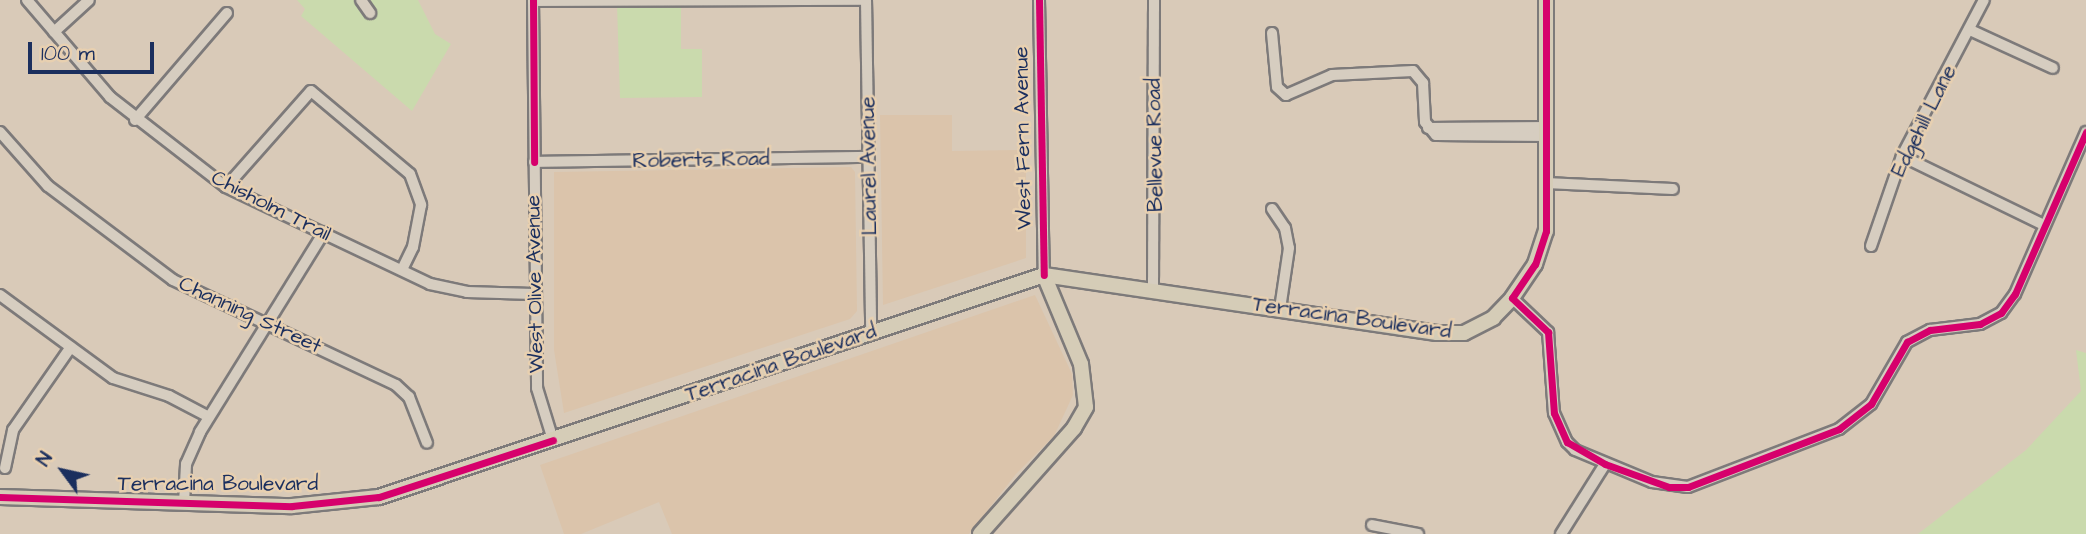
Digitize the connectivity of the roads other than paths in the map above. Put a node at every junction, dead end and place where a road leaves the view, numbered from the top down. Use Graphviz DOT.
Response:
graph roads {
  1 [pos="27,0"];
  2 [pos="89,0"];
  3 [pos="361,0"];
  4 [pos="866,0"];
  5 [pos="1039,0"];
  6 [pos="1154,0"];
  7 [pos="1546,0"];
  8 [pos="1984,0"];
  9 [pos="533,1"];
  10 [pos="227,13"];
  11 [pos="370,13"];
  12 [pos="1970,30"];
  13 [pos="54,32"];
  14 [pos="1272,33"];
  15 [pos="2053,68"];
  16 [pos="135,120"];
  17 [pos="1547,131"];
  18 [pos="0,132"];
  19 [pos="2086,132"];
  20 [pos="1902,156"];
  21 [pos="869,158"];
  22 [pos="534,162"];
  23 [pos="1546,183"];
  24 [pos="226,187"];
  25 [pos="1673,189"];
  26 [pos="1272,209"];
  27 [pos="2042,224"];
  28 [pos="324,232"];
  29 [pos="1871,246"];
  30 [pos="402,270"];
  31 [pos="1044,275"];
  32 [pos="1153,289"];
  33 [pos="533,293"];
  34 [pos="0,295"];
  35 [pos="1512,298"];
  36 [pos="1280,309"];
  37 [pos="269,324"];
  38 [pos="871,332"];
  39 [pos="71,346"];
  40 [pos="209,417"];
  41 [pos="553,440"];
  42 [pos="427,443"];
  43 [pos="1605,464"];
  44 [pos="5,468"];
  45 [pos="0,497"];
  46 [pos="184,504"];
  47 [pos="1372,525"];
  48 [pos="980,534"];
  49 [pos="1418,534"];
  50 [pos="1561,534"];
  1 -- 13 [label="street, Chisholm Trail"];
  2 -- 13 [label="street"];
  3 -- 11 [label="street"];
  4 -- 9 [label="street"];
  4 -- 21 [label="street, Laurel Avenue"];
  5 -- 31 [label="street, West Fern Avenue"];
  6 -- 32 [label="street, Bellevue Road"];
  7 -- 17 [label="main road, Terracina Boulevard"];
  8 -- 12 [label="street, Edgehill Lane"];
  9 -- 22 [label="street, West Olive Avenue"];
  10 -- 16 [label="street"];
  12 -- 15 [label="street"];
  12 -- 20 [label="street, Edgehill Lane"];
  13 -- 16 [label="street, Chisholm Trail"];
  14 -- 17 [label="street"];
  16 -- 24 [label="street, Chisholm Trail"];
  17 -- 23 [label="main road, Terracina Boulevard"];
  18 -- 37 [label="street, Channing Street"];
  19 -- 27 [label="street"];
  20 -- 27 [label="street"];
  20 -- 29 [label="street, Edgehill Lane"];
  21 -- 22 [label="street, Roberts Road"];
  21 -- 38 [label="street, Laurel Avenue"];
  22 -- 33 [label="street, West Olive Avenue"];
  23 -- 25 [label="street"];
  23 -- 35 [label="main road, Terracina Boulevard"];
  24 -- 28 [label="street, Chisholm Trail"];
  24 -- 30 [label="street"];
  26 -- 36 [label="street"];
  27 -- 43 [label="street"];
  28 -- 30 [label="street, Chisholm Trail"];
  28 -- 37 [label="street"];
  30 -- 33 [label="street, Chisholm Trail"];
  31 -- 32 [label="main road, Terracina Boulevard"];
  31 -- 38 [label="main road, Terracina Boulevard"];
  31 -- 48 [label="main road, West Fern Avenue"];
  32 -- 36 [label="main road, Terracina Boulevard"];
  33 -- 41 [label="street, West Olive Avenue"];
  34 -- 39 [label="street"];
  35 -- 36 [label="main road, Terracina Boulevard"];
  35 -- 43 [label="street"];
  37 -- 40 [label="street"];
  37 -- 42 [label="street, Channing Street"];
  38 -- 41 [label="main road, Terracina Boulevard"];
  39 -- 40 [label="street"];
  39 -- 44 [label="street"];
  40 -- 46 [label="street"];
  41 -- 46 [label="main road, Terracina Boulevard"];
  43 -- 50 [label="street"];
  45 -- 46 [label="main road, Terracina Boulevard"];
  47 -- 49 [label="street"];
}
